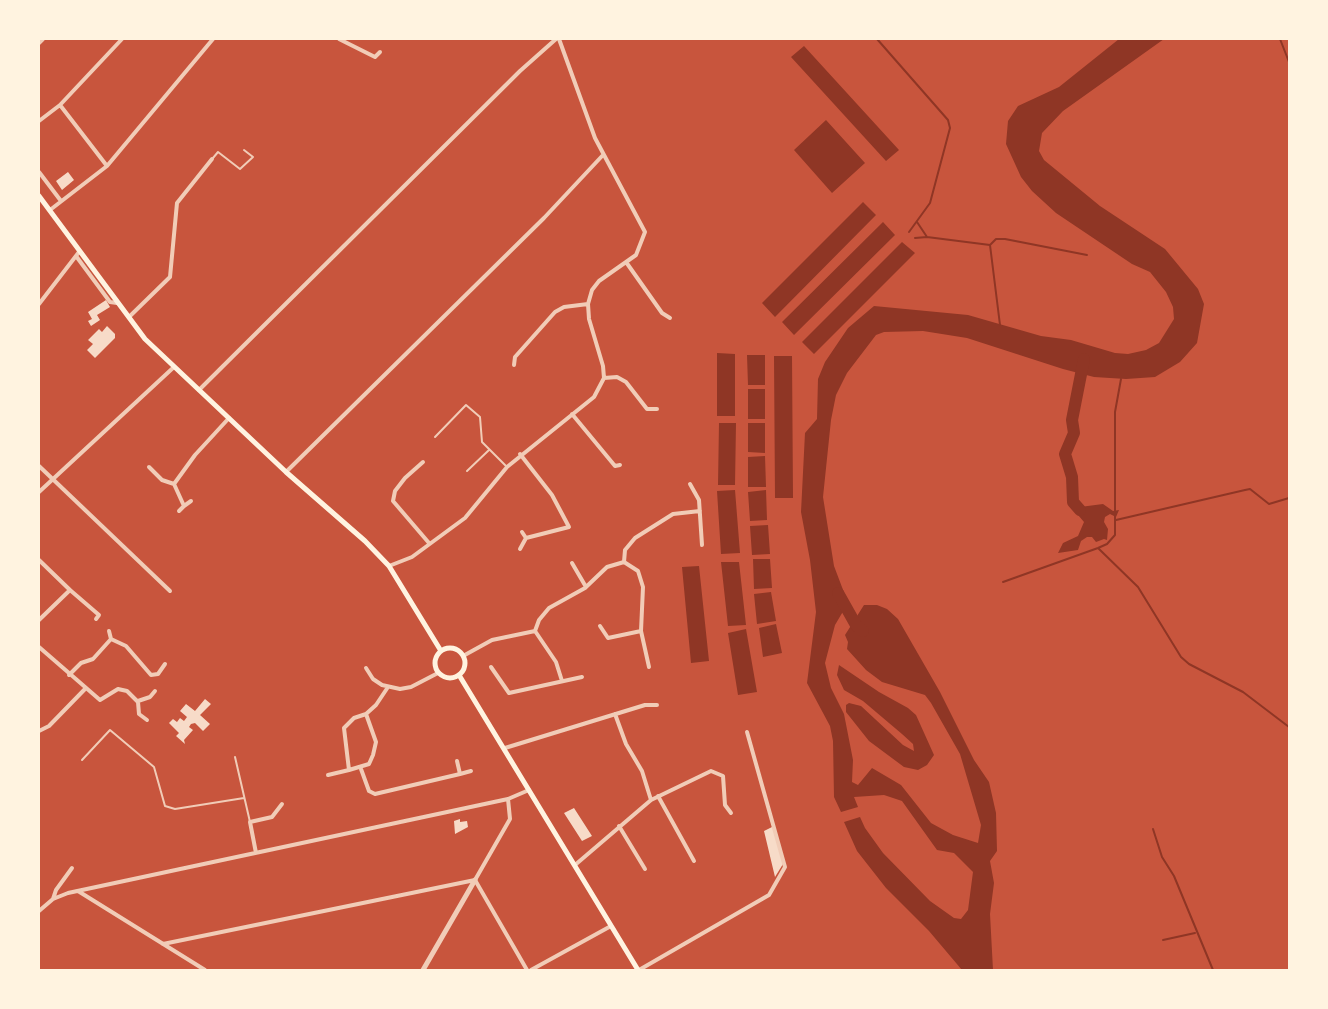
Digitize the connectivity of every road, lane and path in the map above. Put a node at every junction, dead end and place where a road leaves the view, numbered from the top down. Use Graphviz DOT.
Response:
graph roads {
  1 [pos="43,39"];
  2 [pos="122,39"];
  3 [pos="213,39"];
  4 [pos="339,39"];
  5 [pos="558,39"];
  6 [pos="39,43"];
  7 [pos="380,52"];
  8 [pos="60,105"];
  9 [pos="39,120"];
  10 [pos="244,150"];
  11 [pos="603,155"];
  12 [pos="212,159"];
  13 [pos="107,166"];
  14 [pos="39,172"];
  15 [pos="39,196"];
  16 [pos="62,201"];
  17 [pos="50,210"];
  18 [pos="77,254"];
  19 [pos="626,262"];
  20 [pos="39,304"];
  21 [pos="588,304"];
  22 [pos="128,318"];
  23 [pos="670,318"];
  24 [pos="514,365"];
  25 [pos="174,367"];
  26 [pos="604,378"];
  27 [pos="199,390"];
  28 [pos="657,408"];
  29 [pos="572,414"];
  30 [pos="230,418"];
  31 [pos="435,437"];
  32 [pos="489,450"];
  33 [pos="520,454"];
  34 [pos="423,462"];
  35 [pos="620,465"];
  36 [pos="39,466"];
  37 [pos="507,466"];
  38 [pos="149,467"];
  39 [pos="467,471"];
  40 [pos="286,472"];
  41 [pos="53,479"];
  42 [pos="174,484"];
  43 [pos="690,484"];
  44 [pos="39,492"];
  45 [pos="191,501"];
  46 [pos="184,506"];
  47 [pos="179,511"];
  48 [pos="700,511"];
  49 [pos="522,532"];
  50 [pos="526,538"];
  51 [pos="429,543"];
  52 [pos="702,545"];
  53 [pos="520,549"];
  54 [pos="39,560"];
  55 [pos="624,562"];
  56 [pos="572,563"];
  57 [pos="389,566"];
  58 [pos="586,587"];
  59 [pos="70,590"];
  60 [pos="170,591"];
  61 [pos="96,619"];
  62 [pos="39,620"];
  63 [pos="600,626"];
  64 [pos="109,631"];
  65 [pos="535,631"];
  66 [pos="641,631"];
  67 [pos="111,639"];
  68 [pos="39,647"];
  69 [pos="441,651"];
  70 [pos="463,656"];
  71 [pos="165,664"];
  72 [pos="491,667"];
  73 [pos="649,667"];
  74 [pos="366,668"];
  75 [pos="438,673"];
  76 [pos="69,675"];
  77 [pos="459,675"];
  78 [pos="582,678"];
  79 [pos="562,681"];
  80 [pos="388,687"];
  81 [pos="85,689"];
  82 [pos="155,691"];
  83 [pos="138,701"];
  84 [pos="657,705"];
  85 [pos="366,714"];
  86 [pos="615,714"];
  87 [pos="147,720"];
  88 [pos="39,730"];
  89 [pos="747,732"];
  90 [pos="505,748"];
  91 [pos="235,757"];
  92 [pos="81,760"];
  93 [pos="457,761"];
  94 [pos="361,769"];
  95 [pos="349,770"];
  96 [pos="471,771"];
  97 [pos="460,774"];
  98 [pos="328,775"];
  99 [pos="529,790"];
  100 [pos="658,796"];
  101 [pos="244,798"];
  102 [pos="508,799"];
  103 [pos="651,800"];
  104 [pos="282,804"];
  105 [pos="731,813"];
  106 [pos="250,822"];
  107 [pos="619,826"];
  108 [pos="256,853"];
  109 [pos="694,861"];
  110 [pos="575,866"];
  111 [pos="72,868"];
  112 [pos="645,869"];
  113 [pos="475,880"];
  114 [pos="78,891"];
  115 [pos="53,899"];
  116 [pos="41,905"];
  117 [pos="39,911"];
  118 [pos="611,926"];
  119 [pos="163,944"];
  120 [pos="204,970"];
  121 [pos="423,970"];
  122 [pos="526,970"];
  123 [pos="531,970"];
  124 [pos="639,970"];
  1 -- 6 [label="street"];
  2 -- 8 [label="street"];
  3 -- 13 [label="street"];
  4 -- 7 [label="street"];
  5 -- 11 [label="street"];
  5 -- 27 [label="street"];
  8 -- 9 [label="street"];
  8 -- 13 [label="street"];
  10 -- 12 [label="lane"];
  11 -- 19 [label="street"];
  11 -- 40 [label="street"];
  12 -- 22 [label="street"];
  13 -- 16 [label="street"];
  14 -- 16 [label="street"];
  15 -- 17 [label="main road"];
  16 -- 17 [label="street"];
  17 -- 18 [label="main road"];
  18 -- 20 [label="street"];
  18 -- 22 [label="main road"];
  19 -- 21 [label="street"];
  19 -- 23 [label="street"];
  21 -- 24 [label="street"];
  21 -- 26 [label="street"];
  22 -- 25 [label="main road"];
  25 -- 27 [label="main road"];
  25 -- 41 [label="street"];
  26 -- 28 [label="street"];
  26 -- 29 [label="street"];
  27 -- 30 [label="main road"];
  29 -- 33 [label="street"];
  29 -- 35 [label="street"];
  30 -- 40 [label="main road"];
  30 -- 42 [label="street"];
  31 -- 32 [label="lane"];
  32 -- 37 [label="lane"];
  32 -- 39 [label="lane"];
  33 -- 37 [label="street"];
  33 -- 50 [label="street"];
  34 -- 51 [label="street"];
  36 -- 41 [label="street"];
  37 -- 51 [label="street"];
  38 -- 42 [label="street"];
  40 -- 57 [label="main road"];
  41 -- 44 [label="street"];
  41 -- 60 [label="street"];
  42 -- 46 [label="street"];
  43 -- 48 [label="street"];
  45 -- 46 [label="street"];
  46 -- 47 [label="street"];
  48 -- 52 [label="street"];
  48 -- 55 [label="street"];
  49 -- 50 [label="street"];
  50 -- 53 [label="street"];
  51 -- 57 [label="street"];
  54 -- 59 [label="street"];
  55 -- 58 [label="street"];
  55 -- 66 [label="street"];
  56 -- 58 [label="street"];
  57 -- 69 [label="main road"];
  58 -- 65 [label="street"];
  59 -- 61 [label="street"];
  59 -- 62 [label="street"];
  63 -- 66 [label="street"];
  64 -- 67 [label="street"];
  65 -- 70 [label="street"];
  65 -- 79 [label="street"];
  66 -- 73 [label="street"];
  67 -- 71 [label="street"];
  67 -- 76 [label="street"];
  68 -- 76 [label="street"];
  69 -- 70 [label="main road"];
  69 -- 75 [label="main road"];
  70 -- 77 [label="main road"];
  72 -- 79 [label="street"];
  74 -- 80 [label="street"];
  75 -- 77 [label="main road"];
  75 -- 80 [label="street"];
  76 -- 81 [label="street"];
  77 -- 90 [label="main road"];
  78 -- 79 [label="street"];
  80 -- 85 [label="street"];
  81 -- 83 [label="street"];
  81 -- 88 [label="street"];
  82 -- 83 [label="street"];
  83 -- 87 [label="street"];
  84 -- 86 [label="street"];
  85 -- 94 [label="street"];
  85 -- 95 [label="street"];
  86 -- 90 [label="street"];
  86 -- 103 [label="street"];
  89 -- 124 [label="street"];
  90 -- 99 [label="main road"];
  91 -- 101 [label="lane"];
  92 -- 101 [label="lane"];
  93 -- 97 [label="street"];
  94 -- 95 [label="street"];
  94 -- 97 [label="street"];
  95 -- 98 [label="street"];
  96 -- 97 [label="street"];
  99 -- 102 [label="street"];
  99 -- 110 [label="main road"];
  100 -- 103 [label="street"];
  100 -- 105 [label="street"];
  100 -- 109 [label="street"];
  101 -- 106 [label="lane"];
  102 -- 108 [label="street"];
  102 -- 113 [label="street"];
  103 -- 107 [label="street"];
  104 -- 106 [label="street"];
  106 -- 108 [label="street"];
  107 -- 110 [label="street"];
  107 -- 112 [label="street"];
  108 -- 114 [label="street"];
  110 -- 118 [label="main road"];
  111 -- 115 [label="street"];
  113 -- 119 [label="street"];
  113 -- 121 [label="street"];
  113 -- 122 [label="street"];
  114 -- 115 [label="street"];
  114 -- 119 [label="street"];
  115 -- 116 [label="street"];
  116 -- 117 [label="street"];
  118 -- 123 [label="street"];
  118 -- 124 [label="main road"];
  119 -- 120 [label="street"];
}
